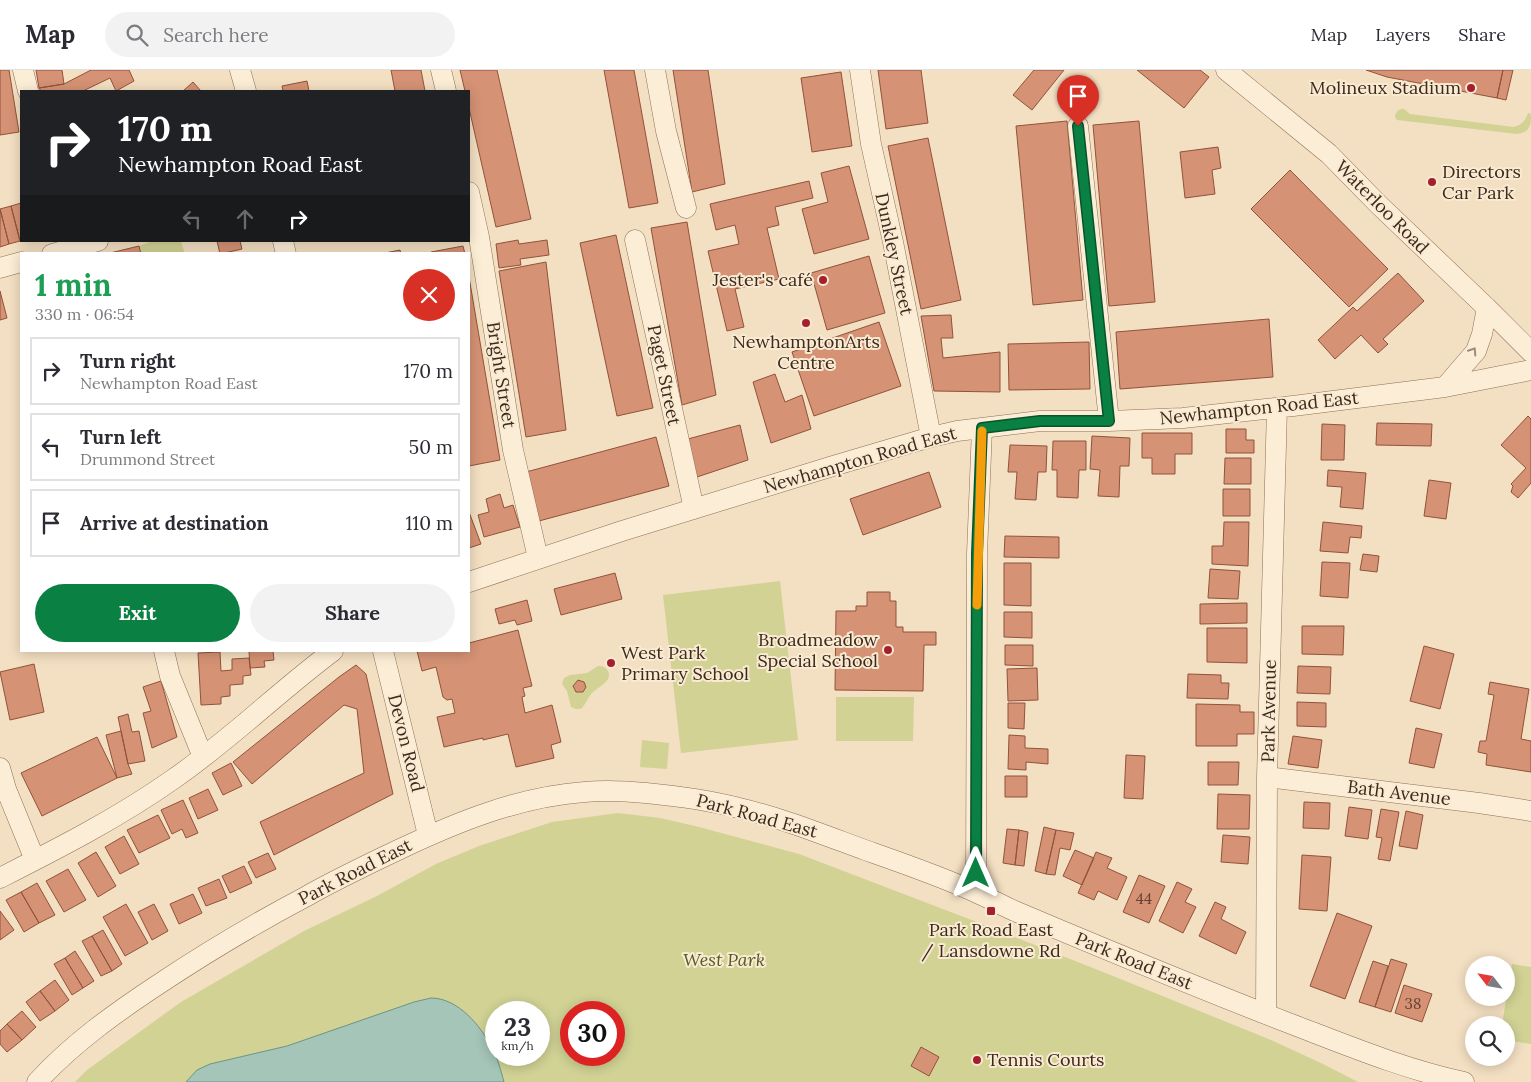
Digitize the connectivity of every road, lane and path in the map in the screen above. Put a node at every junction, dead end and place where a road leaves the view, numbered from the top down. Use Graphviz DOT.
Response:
graph roads {
  1 [pos="23,70"];
  2 [pos="240,70"];
  3 [pos="441,70"];
  4 [pos="655,70"];
  5 [pos="860,70"];
  6 [pos="1226,70"];
  7 [pos="28,90"];
  8 [pos="246,90"];
  9 [pos="446,90"];
  10 [pos="1078,126"];
  11 [pos="470,196"];
  12 [pos="686,208"];
  13 [pos="635,240"];
  14 [pos="95,242"];
  15 [pos="64,252"];
  16 [pos="20,262"];
  17 [pos="0,268"];
  18 [pos="1487,308"];
  19 [pos="1531,352"];
  20 [pos="1531,370"];
  21 [pos="1445,387"];
  22 [pos="1277,408"];
  23 [pos="1109,421"];
  24 [pos="982,428"];
  25 [pos="930,437"];
  26 [pos="694,509"];
  27 [pos="538,558"];
  28 [pos="470,582"];
  29 [pos="164,652"];
  30 [pos="332,652"];
  31 [pos="383,652"];
  32 [pos="203,757"];
  33 [pos="0,768"];
  34 [pos="1268,778"];
  35 [pos="1531,811"];
  36 [pos="428,835"];
  37 [pos="35,860"];
  38 [pos="0,878"];
  39 [pos="976,892"];
  40 [pos="1266,1014"];
  41 [pos="1453,1081"];
  42 [pos="37,1082"];
  1 -- 7 [label="street"];
  2 -- 8 [label="street"];
  3 -- 9 [label="street"];
  4 -- 12 [label="street"];
  5 -- 25 [label="street, Dunkley Street"];
  6 -- 18 [label="street, Waterloo Road"];
  10 -- 23 [label="street"];
  11 -- 27 [label="street, Bright Street"];
  13 -- 26 [label="street, Paget Street"];
  14 -- 15 [label="street"];
  16 -- 17 [label="street"];
  18 -- 19 [label="street, Waterloo Road"];
  21 -- 18 [label="street, one-way"];
  20 -- 21 [label="street, Newhampton Road East"];
  21 -- 22 [label="street, Newhampton Road East"];
  22 -- 23 [label="street, Newhampton Road East"];
  22 -- 34 [label="street, Park Avenue"];
  23 -- 24 [label="street, Newhampton Road East"];
  24 -- 25 [label="street, Newhampton Road East"];
  24 -- 39 [label="street"];
  25 -- 26 [label="street, Newhampton Road East"];
  26 -- 27 [label="street, Newhampton Road East"];
  27 -- 28 [label="street, Newhampton Road East"];
  29 -- 32 [label="street"];
  30 -- 32 [label="street"];
  31 -- 36 [label="street, Devon Road"];
  32 -- 37 [label="street"];
  33 -- 37 [label="street"];
  34 -- 35 [label="street, Bath Avenue"];
  34 -- 40 [label="street, Park Avenue"];
  36 -- 39 [label="street, Park Road East"];
  36 -- 42 [label="street, Park Road East"];
  37 -- 38 [label="street"];
  39 -- 40 [label="street, Park Road East"];
  40 -- 41 [label="street, Park Road East"];
}
